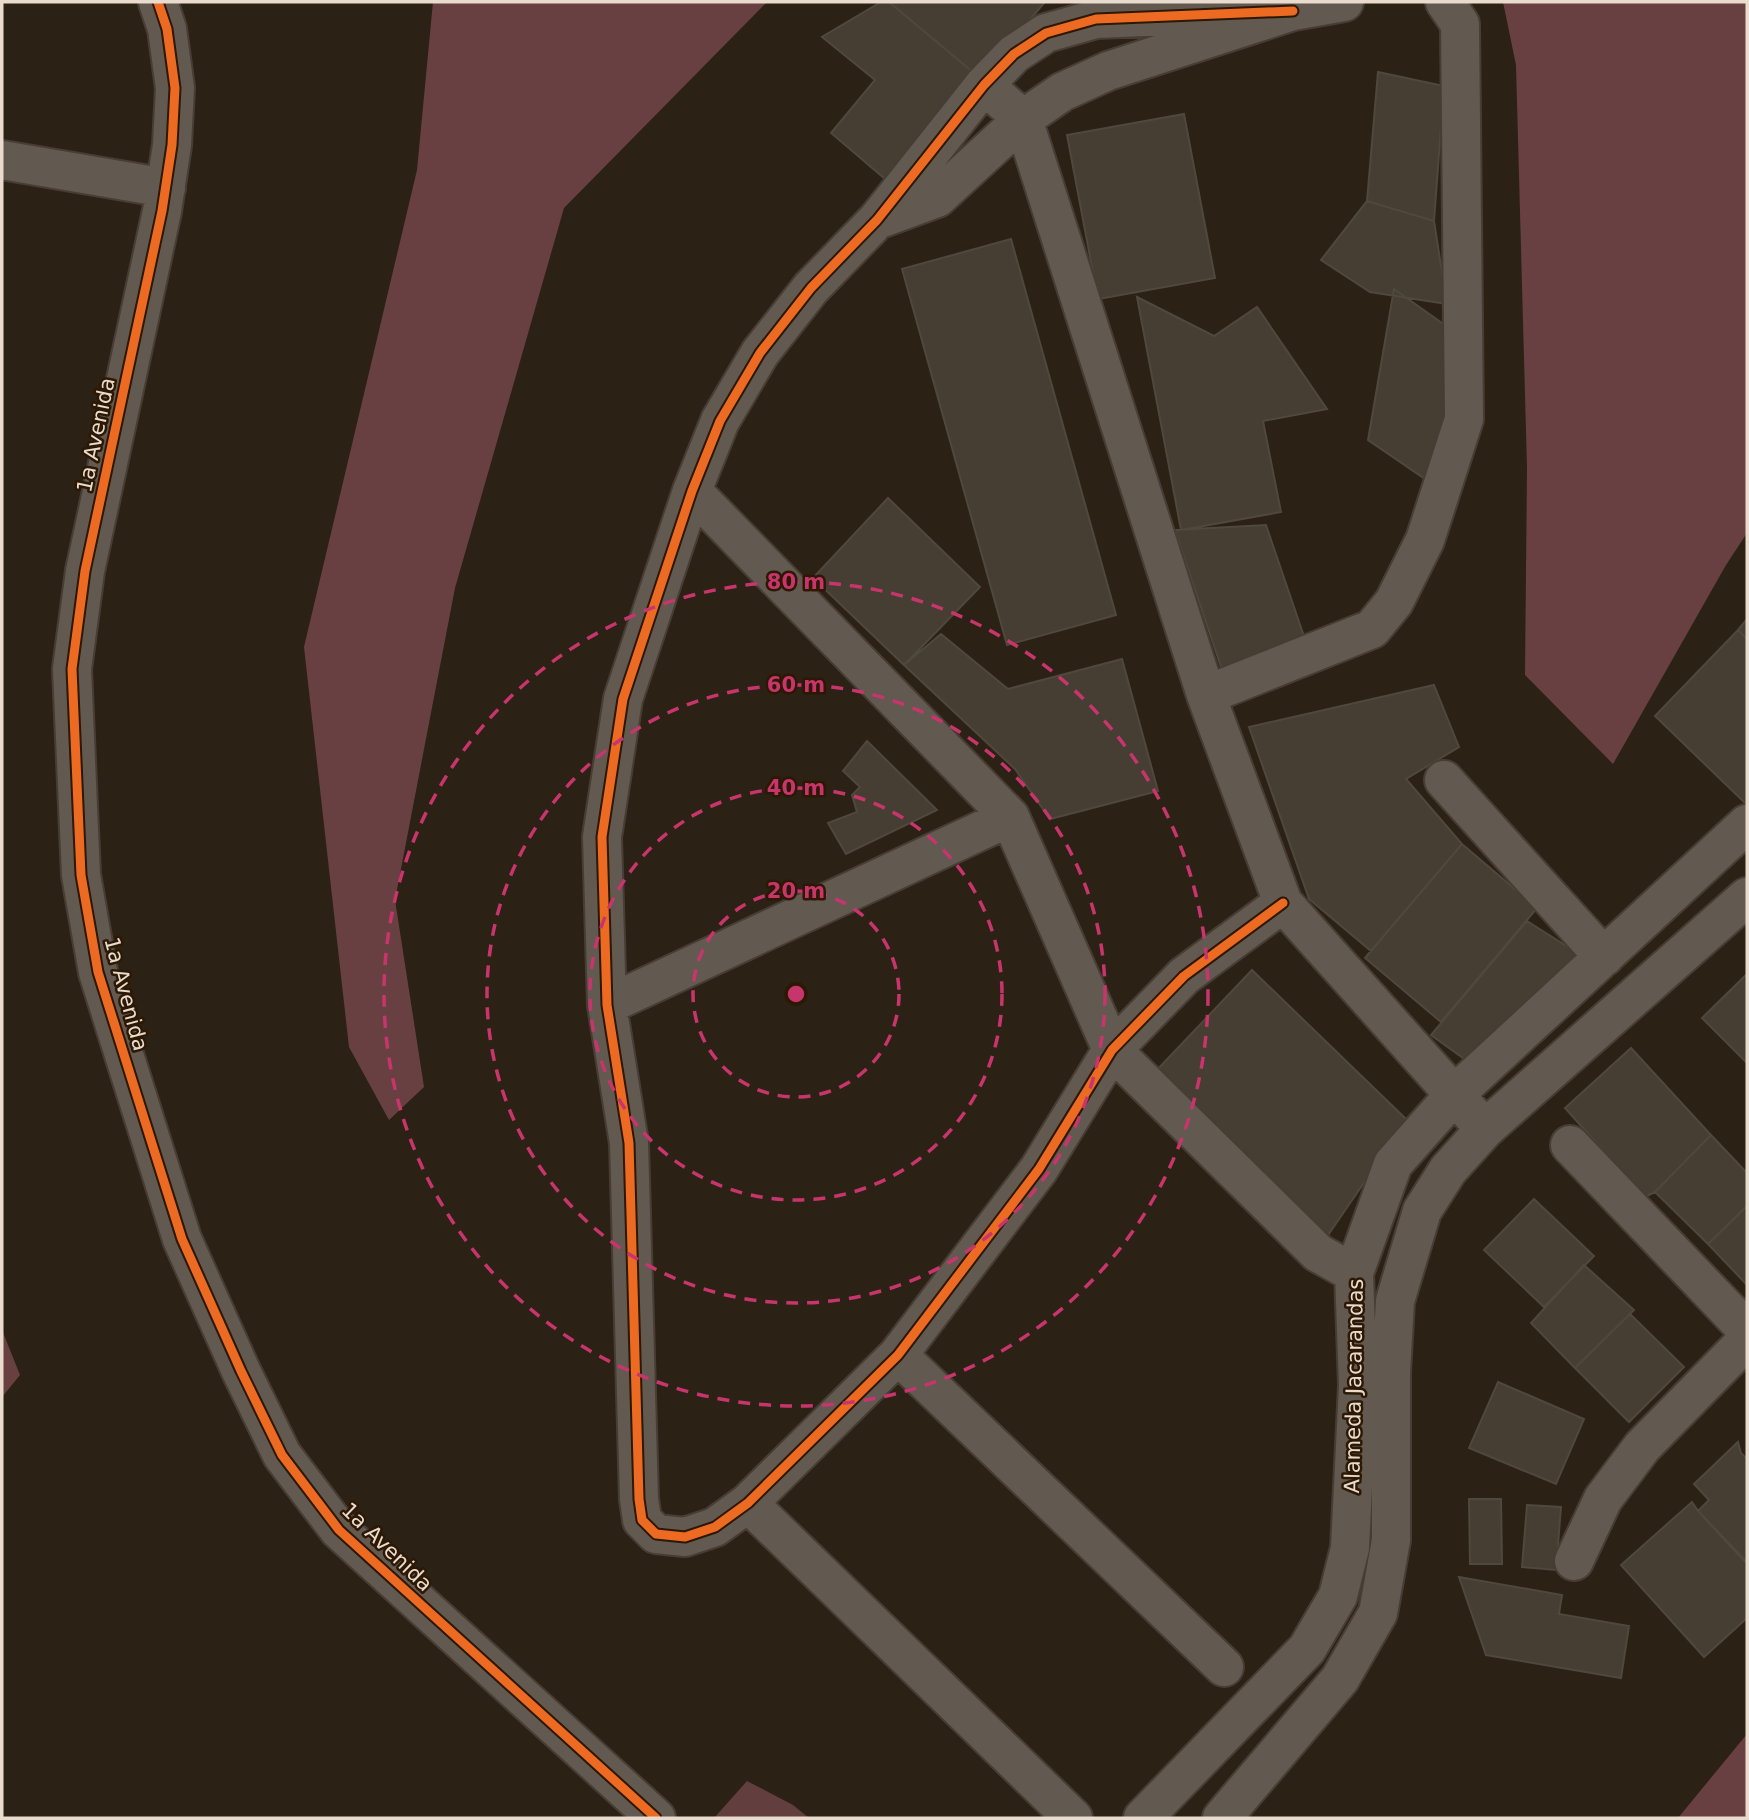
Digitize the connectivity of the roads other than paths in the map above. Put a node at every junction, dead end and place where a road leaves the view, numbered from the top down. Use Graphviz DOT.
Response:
graph roads {
  1 [pos="1344,2"];
  2 [pos="1445,2"];
  3 [pos="168,4"];
  4 [pos="1293,11"];
  5 [pos="984,85"];
  6 [pos="1023,119"];
  7 [pos="2,160"];
  8 [pos="166,188"];
  9 [pos="877,220"];
  10 [pos="692,491"];
  11 [pos="1206,695"];
  12 [pos="1444,780"];
  13 [pos="1010,817"];
  14 [pos="1747,825"];
  15 [pos="1283,903"];
  16 [pos="1745,903"];
  17 [pos="1604,957"];
  18 [pos="607,1005"];
  19 [pos="1112,1051"];
  20 [pos="1455,1094"];
  21 [pos="1485,1129"];
  22 [pos="1570,1144"];
  23 [pos="1354,1273"];
  24 [pos="1747,1330"];
  25 [pos="1747,1340"];
  26 [pos="898,1355"];
  27 [pos="748,1503"];
  28 [pos="1574,1561"];
  29 [pos="1224,1667"];
  30 [pos="1192,1768"];
  31 [pos="1248,1787"];
  32 [pos="656,1818"];
  33 [pos="1073,1818"];
  34 [pos="1143,1818"];
  35 [pos="1222,1818"];
  1 -- 4 [label="street"];
  2 -- 11 [label="street"];
  3 -- 8 [label="street, 1a Avenida"];
  4 -- 5 [label="street"];
  4 -- 6 [label="street"];
  5 -- 6 [label="street"];
  5 -- 9 [label="street"];
  6 -- 9 [label="street"];
  6 -- 11 [label="street"];
  7 -- 8 [label="street"];
  8 -- 32 [label="street, 1a Avenida"];
  9 -- 10 [label="street"];
  10 -- 13 [label="street"];
  10 -- 18 [label="street"];
  11 -- 15 [label="street"];
  12 -- 17 [label="street"];
  13 -- 18 [label="street"];
  13 -- 19 [label="street"];
  14 -- 17 [label="street, Alameda Jacarandas"];
  15 -- 19 [label="street"];
  15 -- 20 [label="street"];
  16 -- 21 [label="street, Alameda Jacarandas"];
  17 -- 20 [label="street, Alameda Jacarandas"];
  18 -- 27 [label="street"];
  19 -- 23 [label="street"];
  19 -- 26 [label="street"];
  20 -- 21 [label="street"];
  20 -- 23 [label="street, Alameda Jacarandas"];
  21 -- 31 [label="street, Alameda Jacarandas"];
  22 -- 24 [label="street"];
  23 -- 30 [label="street, Alameda Jacarandas"];
  25 -- 28 [label="street"];
  26 -- 27 [label="street"];
  26 -- 29 [label="street"];
  27 -- 33 [label="street"];
  30 -- 31 [label="street"];
  30 -- 34 [label="street, Alameda Jacarandas"];
  31 -- 35 [label="street, Alameda Jacarandas"];
}
